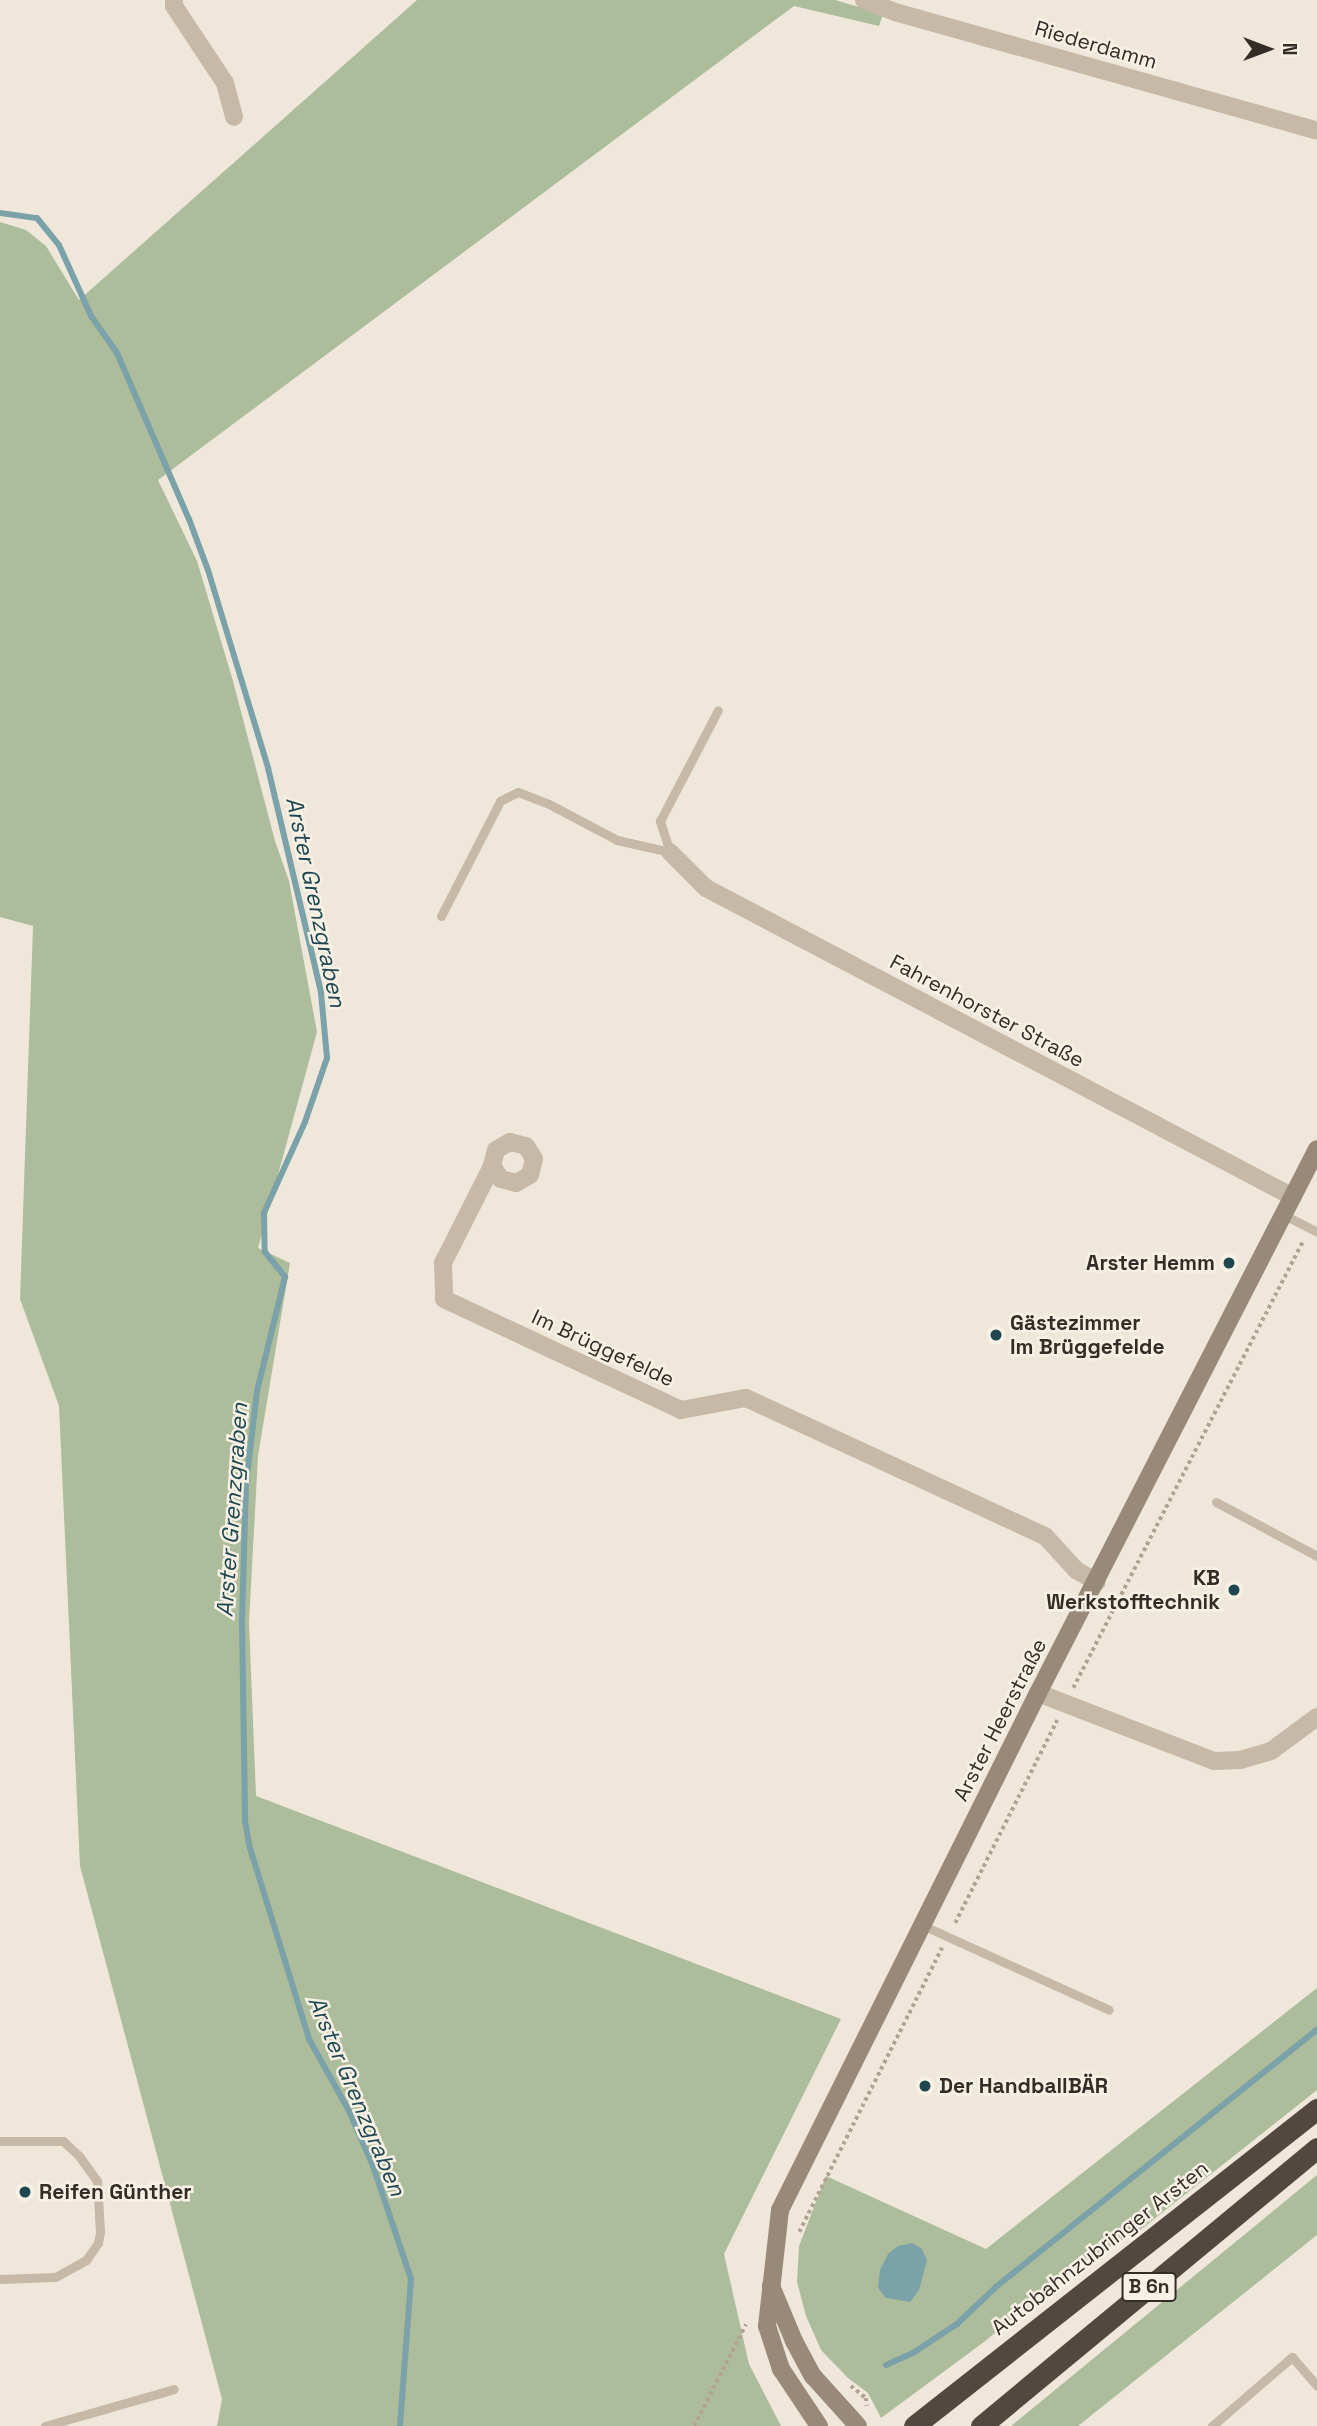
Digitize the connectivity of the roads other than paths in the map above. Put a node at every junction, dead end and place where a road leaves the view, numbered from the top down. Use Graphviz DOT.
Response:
graph roads {
  1 [pos="174,0"];
  2 [pos="864,0"];
  3 [pos="234,117"];
  4 [pos="1317,131"];
  5 [pos="718,710"];
  6 [pos="670,852"];
  7 [pos="441,916"];
  8 [pos="1317,1149"];
  9 [pos="492,1166"];
  10 [pos="1293,1197"];
  11 [pos="1284,1215"];
  12 [pos="1317,1232"];
  13 [pos="1216,1502"];
  14 [pos="1317,1556"];
  15 [pos="1097,1582"];
  16 [pos="1038,1693"];
  17 [pos="1317,1717"];
  18 [pos="922,1925"];
  19 [pos="1108,2010"];
  20 [pos="1317,2109"];
  21 [pos="0,2141"];
  22 [pos="1317,2148"];
  23 [pos="0,2279"];
  24 [pos="769,2283"];
  25 [pos="1317,2386"];
  26 [pos="174,2389"];
  27 [pos="863,2419"];
  28 [pos="45,2426"];
  29 [pos="819,2426"];
  30 [pos="914,2426"];
  31 [pos="981,2426"];
  32 [pos="1212,2426"];
  1 -- 3 [label="street"];
  2 -- 4 [label="street, Riederdamm"];
  5 -- 6 [label="lane"];
  6 -- 7 [label="lane"];
  6 -- 10 [label="street, Fahrenhorster Straße"];
  8 -- 10 [label="street, Arster Heerstraße"];
  9 -- 15 [label="street, Im Brüggefelde"];
  10 -- 11 [label="street, Arster Heerstraße"];
  11 -- 12 [label="lane"];
  11 -- 15 [label="street, Arster Heerstraße"];
  13 -- 14 [label="lane"];
  15 -- 16 [label="street, Arster Heerstraße"];
  16 -- 17 [label="street"];
  16 -- 18 [label="street, Arster Heerstraße"];
  18 -- 19 [label="lane"];
  18 -- 24 [label="street, Arster Heerstraße"];
  20 -- 30 [label="highway, Autobahnzubringer Arsten / B 6n"];
  21 -- 23 [label="lane"];
  22 -- 31 [label="highway, B 6n"];
  24 -- 27 [label="street"];
  24 -- 29 [label="street, Arster Heerstraße"];
  25 -- 32 [label="lane"];
  26 -- 28 [label="lane"];
}
